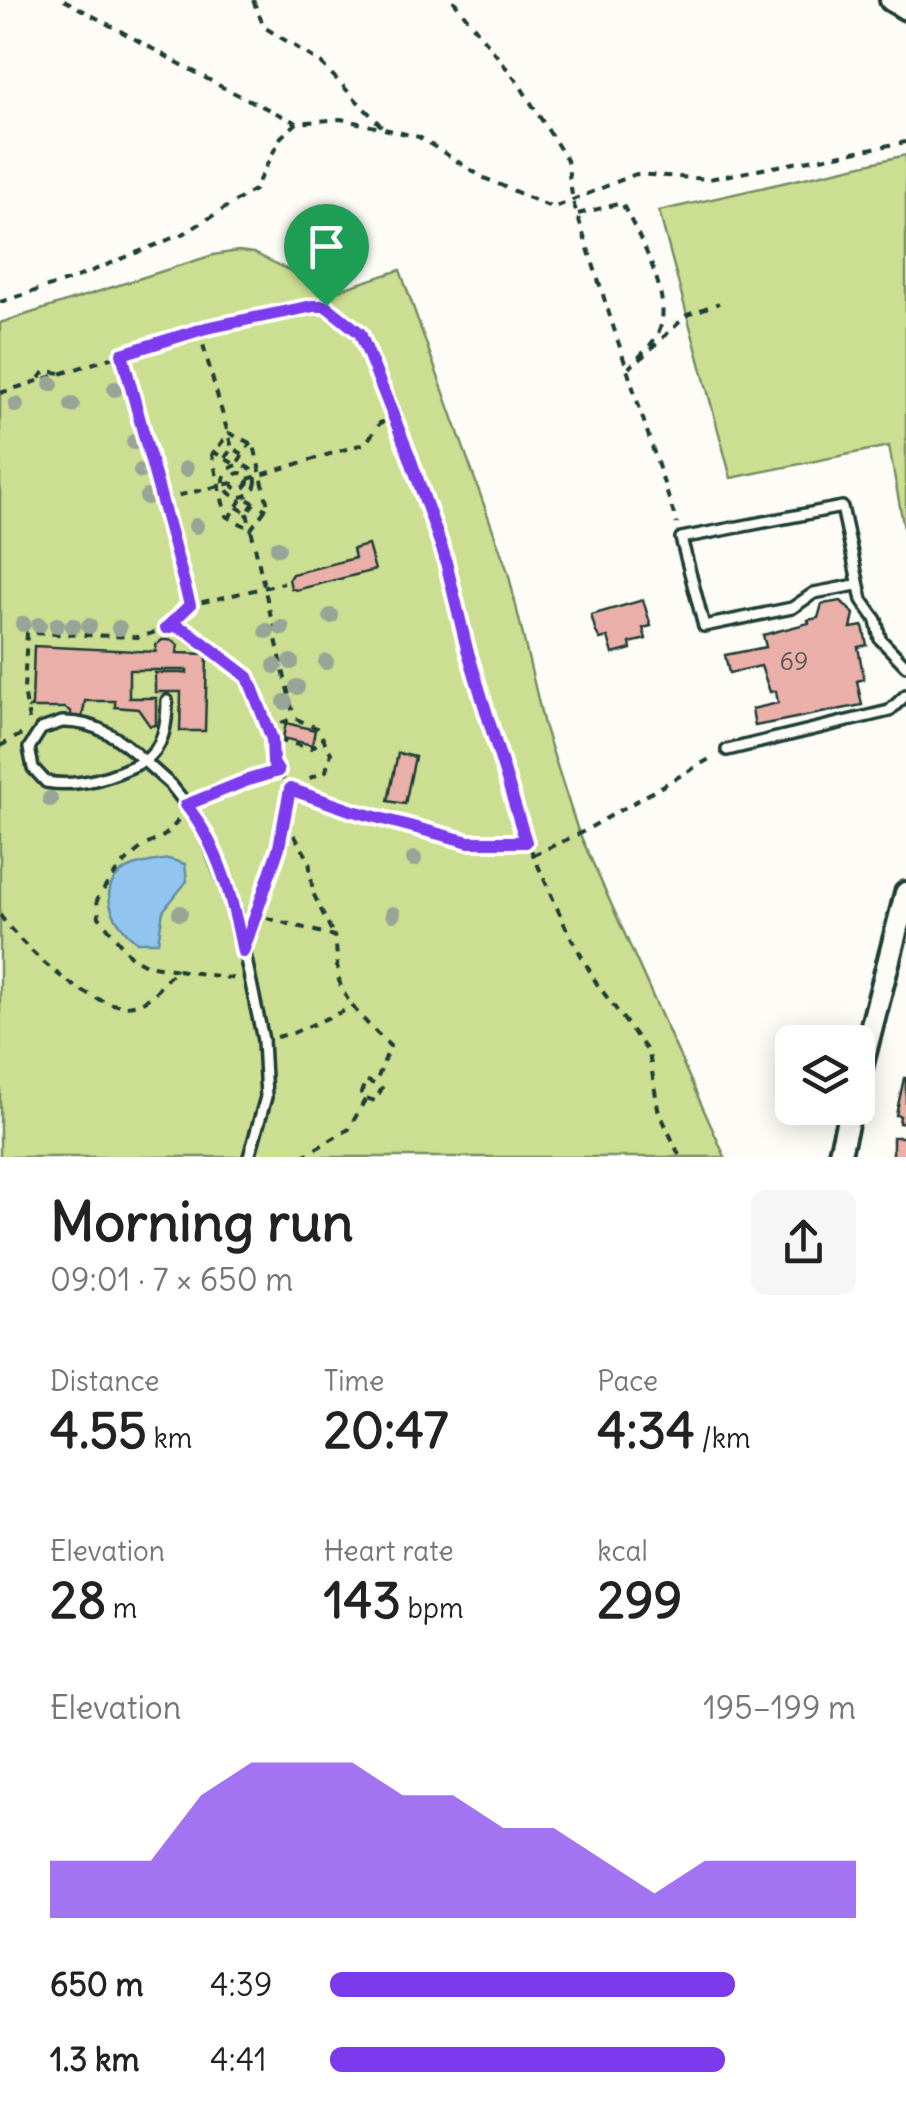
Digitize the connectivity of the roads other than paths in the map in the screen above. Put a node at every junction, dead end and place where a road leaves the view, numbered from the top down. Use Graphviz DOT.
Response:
graph roads {
  1 [pos="891,0"];
  2 [pos="906,9"];
  3 [pos="856,585"];
  4 [pos="906,666"];
  5 [pos="906,695"];
  6 [pos="168,700"];
  7 [pos="727,750"];
  8 [pos="144,761"];
  9 [pos="290,789"];
  10 [pos="906,893"];
  11 [pos="243,952"];
  12 [pos="872,1025"];
  13 [pos="847,1125"];
  14 [pos="249,1157"];
  15 [pos="839,1157"];
  1 -- 2 [label="street"];
  3 -- 3 [label="lane"];
  3 -- 4 [label="lane"];
  5 -- 7 [label="lane"];
  6 -- 8 [label="lane"];
  8 -- 8 [label="lane"];
  8 -- 11 [label="lane"];
  9 -- 11 [label="lane"];
  10 -- 12 [label="street"];
  11 -- 14 [label="lane"];
  13 -- 15 [label="street"];
}
